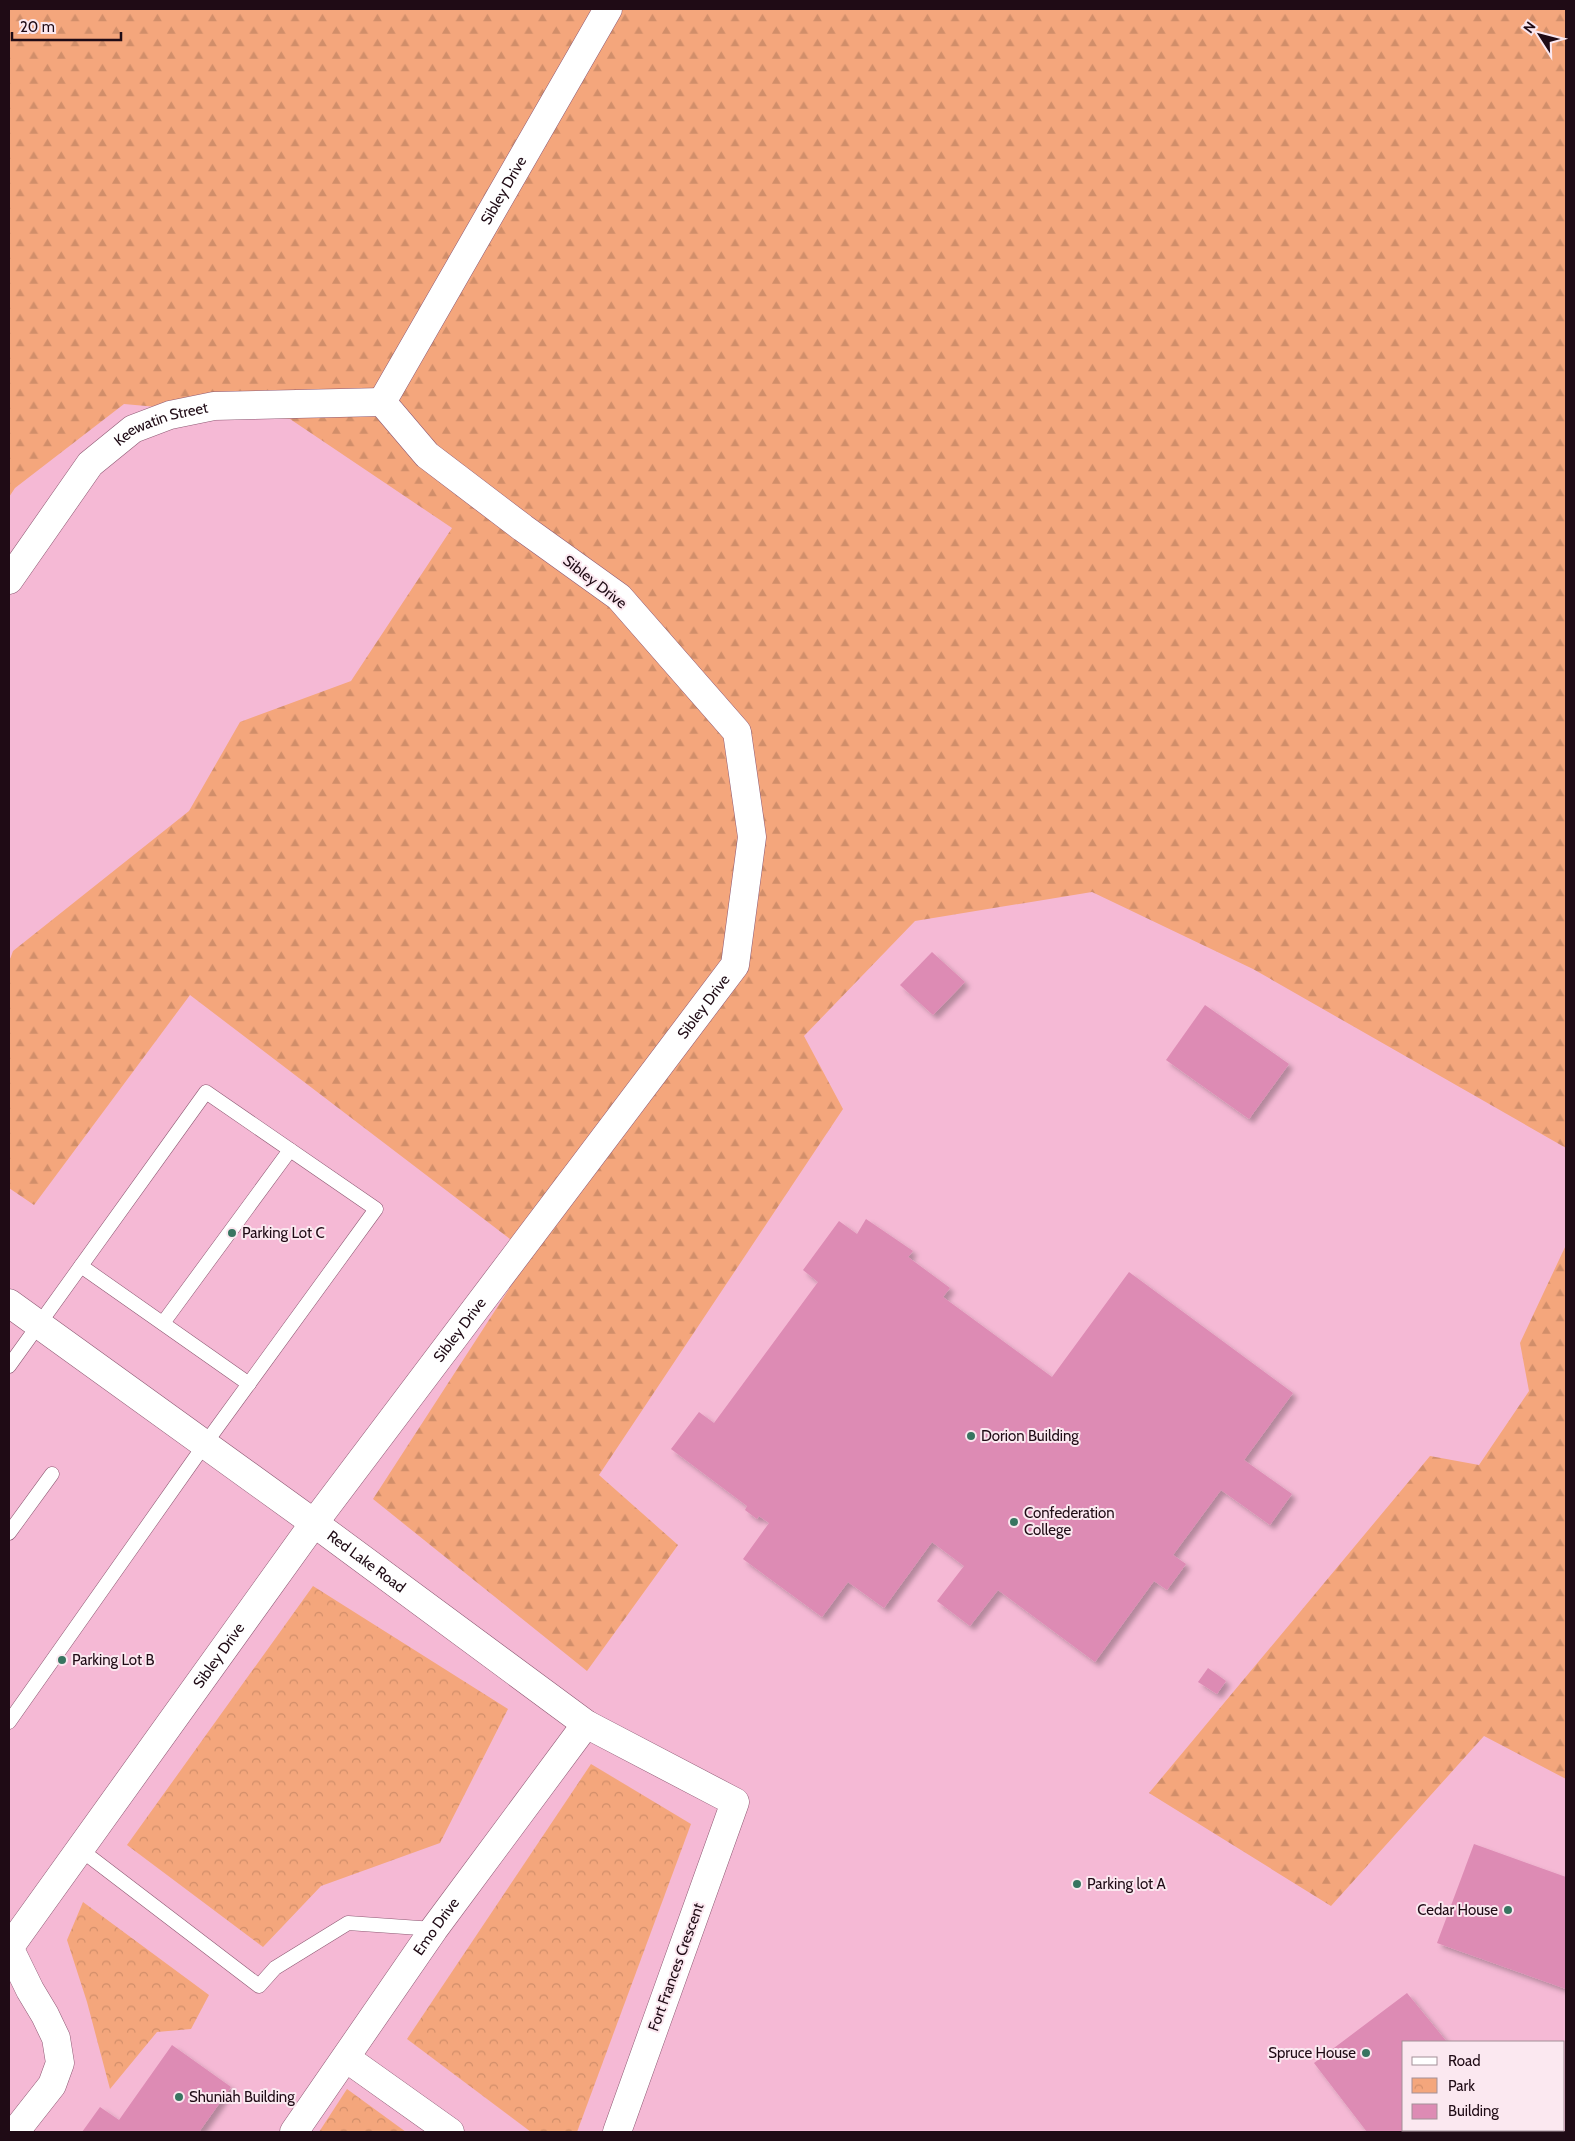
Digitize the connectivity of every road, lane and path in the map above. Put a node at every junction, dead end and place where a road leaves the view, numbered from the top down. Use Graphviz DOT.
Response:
graph roads {
  1 [pos="608,9"];
  2 [pos="382,402"];
  3 [pos="9,580"];
  4 [pos="290,1150"];
  5 [pos="81,1266"];
  6 [pos="9,1303"];
  7 [pos="163,1323"];
  8 [pos="39,1325"];
  9 [pos="9,1366"];
  10 [pos="249,1384"];
  11 [pos="205,1444"];
  12 [pos="52,1474"];
  13 [pos="314,1523"];
  14 [pos="9,1533"];
  15 [pos="9,1722"];
  16 [pos="586,1724"];
  17 [pos="735,1802"];
  18 [pos="81,1850"];
  19 [pos="434,1929"];
  20 [pos="9,1948"];
  21 [pos="346,2058"];
  22 [pos="15,2132"];
  23 [pos="294,2132"];
  24 [pos="450,2132"];
  25 [pos="616,2132"];
  1 -- 2 [label="street, Sibley Drive"];
  2 -- 3 [label="street, Keewatin Street"];
  2 -- 13 [label="street, Sibley Drive"];
  4 -- 5 [label="lane"];
  4 -- 7 [label="lane"];
  4 -- 10 [label="lane"];
  5 -- 7 [label="lane"];
  5 -- 8 [label="lane"];
  6 -- 8 [label="street, Red Lake Road"];
  7 -- 10 [label="lane"];
  8 -- 9 [label="lane"];
  8 -- 11 [label="street, Red Lake Road"];
  10 -- 11 [label="lane"];
  11 -- 13 [label="street, Red Lake Road"];
  11 -- 15 [label="lane"];
  12 -- 14 [label="lane"];
  13 -- 16 [label="street, Red Lake Road"];
  13 -- 18 [label="street, Sibley Drive"];
  16 -- 17 [label="street, Red Lake Road"];
  16 -- 19 [label="street, Emo Drive"];
  17 -- 25 [label="street, Fort Frances Crescent"];
  18 -- 19 [label="lane"];
  18 -- 20 [label="street, Sibley Drive"];
  19 -- 21 [label="street, Emo Drive"];
  20 -- 22 [label="street, Sibley Drive"];
  21 -- 23 [label="street, Emo Drive"];
  21 -- 24 [label="street"];
}
